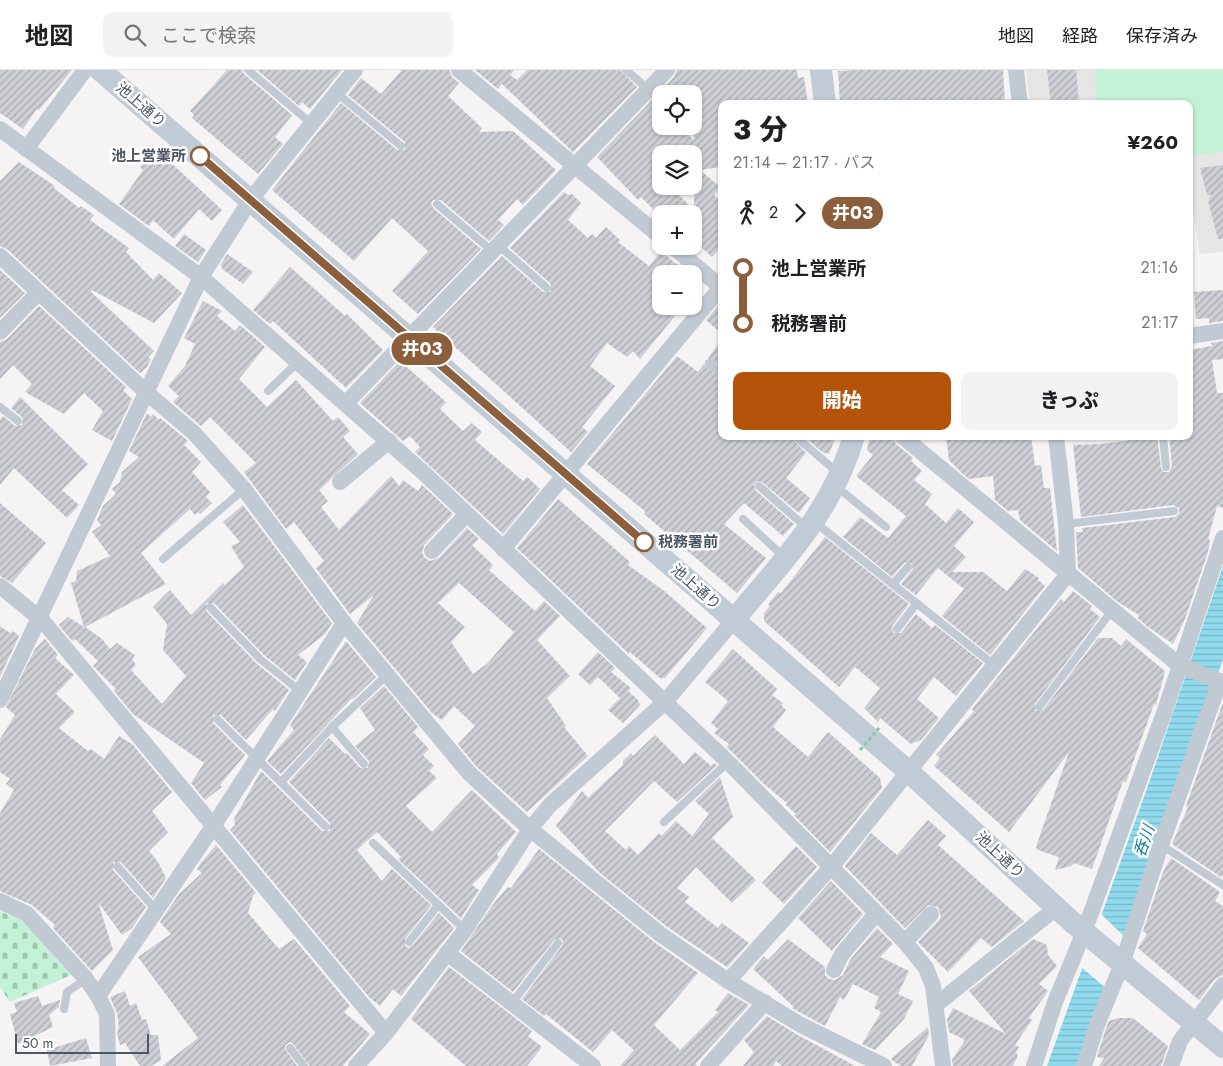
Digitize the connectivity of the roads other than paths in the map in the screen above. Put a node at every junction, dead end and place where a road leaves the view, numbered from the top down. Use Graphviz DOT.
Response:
graph roads {
  1 [pos="85,70"];
  2 [pos="100,70"];
  3 [pos="248,70"];
  4 [pos="354,70"];
  5 [pos="459,70"];
  6 [pos="626,70"];
  7 [pos="667,70"];
  8 [pos="821,70"];
  9 [pos="1016,70"];
  10 [pos="648,89"];
  11 [pos="337,93"];
  12 [pos="825,100"];
  13 [pos="1020,100"];
  14 [pos="312,124"];
  15 [pos="0,129"];
  16 [pos="401,146"];
  17 [pos="26,149"];
  18 [pos="576,166"];
  19 [pos="251,199"];
  20 [pos="437,204"];
  21 [pos="652,229"];
  22 [pos="495,248"];
  23 [pos="683,255"];
  24 [pos="0,256"];
  25 [pos="201,278"];
  26 [pos="718,284"];
  27 [pos="547,288"];
  28 [pos="718,291"];
  29 [pos="38,293"];
  30 [pos="1223,331"];
  31 [pos="0,332"];
  32 [pos="1193,335"];
  33 [pos="408,336"];
  34 [pos="298,362"];
  35 [pos="709,363"];
  36 [pos="718,371"];
  37 [pos="268,392"];
  38 [pos="147,393"];
  39 [pos="346,403"];
  40 [pos="0,407"];
  41 [pos="18,421"];
  42 [pos="799,440"];
  43 [pos="853,440"];
  44 [pos="906,440"];
  45 [pos="1056,440"];
  46 [pos="1163,440"];
  47 [pos="389,441"];
  48 [pos="1166,467"];
  49 [pos="566,474"];
  50 [pos="838,480"];
  51 [pos="340,482"];
  52 [pos="759,486"];
  53 [pos="244,488"];
  54 [pos="1174,511"];
  55 [pos="467,514"];
  56 [pos="743,519"];
  57 [pos="1066,524"];
  58 [pos="812,525"];
  59 [pos="886,528"];
  60 [pos="1223,538"];
  61 [pos="503,549"];
  62 [pos="432,551"];
  63 [pos="785,558"];
  64 [pos="163,559"];
  65 [pos="908,567"];
  66 [pos="1068,574"];
  67 [pos="893,584"];
  68 [pos="0,586"];
  69 [pos="917,604"];
  70 [pos="210,607"];
  71 [pos="1113,609"];
  72 [pos="38,617"];
  73 [pos="734,620"];
  74 [pos="344,623"];
  75 [pos="897,629"];
  76 [pos="994,665"];
  77 [pos="1182,666"];
  78 [pos="387,675"];
  79 [pos="1221,679"];
  80 [pos="300,691"];
  81 [pos="0,700"];
  82 [pos="665,702"];
  83 [pos="1038,707"];
  84 [pos="217,719"];
  85 [pos="332,727"];
  86 [pos="258,756"];
  87 [pos="728,762"];
  88 [pos="364,764"];
  89 [pos="908,772"];
  90 [pos="282,781"];
  91 [pos="664,822"];
  92 [pos="214,824"];
  93 [pos="326,827"];
  94 [pos="530,829"];
  95 [pos="373,843"];
  96 [pos="1161,845"];
  97 [pos="117,866"];
  98 [pos="832,866"];
  99 [pos="1223,885"];
  100 [pos="0,901"];
  101 [pos="438,905"];
  102 [pos="1056,908"];
  103 [pos="157,911"];
  104 [pos="876,914"];
  105 [pos="931,914"];
  106 [pos="465,930"];
  107 [pos="1086,934"];
  108 [pos="409,942"];
  109 [pos="905,942"];
  110 [pos="558,943"];
  111 [pos="447,953"];
  112 [pos="1120,962"];
  113 [pos="834,970"];
  114 [pos="86,979"];
  115 [pos="728,981"];
  116 [pos="1223,986"];
  117 [pos="98,996"];
  118 [pos="765,1002"];
  119 [pos="512,1003"];
  120 [pos="937,1004"];
  121 [pos="64,1009"];
  122 [pos="1194,1021"];
  123 [pos="386,1033"];
  124 [pos="1223,1047"];
  125 [pos="290,1048"];
  126 [pos="864,1062"];
  127 [pos="108,1066"];
  128 [pos="304,1066"];
  129 [pos="356,1066"];
  130 [pos="593,1066"];
  131 [pos="708,1066"];
  132 [pos="884,1066"];
  133 [pos="943,1066"];
  134 [pos="1034,1066"];
  135 [pos="1084,1066"];
  136 [pos="1171,1066"];
  1 -- 17 [label="street"];
  2 -- 19 [label="main road, 池上通り"];
  3 -- 14 [label="lane"];
  4 -- 11 [label="street"];
  5 -- 18 [label="street"];
  6 -- 10 [label="lane"];
  7 -- 10 [label="street"];
  8 -- 12 [label="main road"];
  9 -- 13 [label="street"];
  10 -- 18 [label="street"];
  11 -- 14 [label="street"];
  11 -- 16 [label="lane"];
  14 -- 19 [label="street"];
  15 -- 17 [label="street"];
  17 -- 25 [label="street"];
  18 -- 21 [label="street"];
  18 -- 22 [label="street"];
  19 -- 25 [label="street"];
  19 -- 33 [label="main road, 池上通り"];
  20 -- 22 [label="lane"];
  22 -- 27 [label="lane"];
  22 -- 33 [label="street"];
  23 -- 26 [label="street"];
  24 -- 29 [label="street"];
  25 -- 34 [label="street"];
  25 -- 38 [label="street"];
  28 -- 49 [label="street"];
  29 -- 31 [label="street"];
  29 -- 38 [label="street"];
  30 -- 32 [label="street"];
  33 -- 39 [label="street"];
  33 -- 49 [label="main road, 池上通り"];
  34 -- 37 [label="lane"];
  34 -- 39 [label="street"];
  35 -- 36 [label="lane"];
  38 -- 53 [label="street"];
  38 -- 72 [label="street"];
  39 -- 47 [label="street"];
  40 -- 41 [label="lane"];
  42 -- 50 [label="lane"];
  43 -- 50 [label="main road"];
  44 -- 66 [label="street"];
  45 -- 57 [label="street"];
  46 -- 48 [label="lane"];
  47 -- 51 [label="street"];
  47 -- 55 [label="street"];
  49 -- 61 [label="street"];
  49 -- 73 [label="main road, 池上通り"];
  50 -- 58 [label="main road"];
  50 -- 59 [label="lane"];
  52 -- 58 [label="lane"];
  53 -- 64 [label="lane"];
  53 -- 74 [label="street"];
  54 -- 57 [label="lane"];
  55 -- 61 [label="street"];
  55 -- 62 [label="street"];
  56 -- 63 [label="lane"];
  57 -- 66 [label="street"];
  58 -- 63 [label="main road"];
  58 -- 67 [label="lane"];
  60 -- 77 [label="street"];
  61 -- 82 [label="street"];
  63 -- 73 [label="main road"];
  65 -- 67 [label="lane"];
  66 -- 71 [label="street"];
  66 -- 76 [label="street"];
  67 -- 69 [label="lane"];
  68 -- 72 [label="street"];
  69 -- 75 [label="lane"];
  69 -- 76 [label="lane"];
  70 -- 80 [label="lane"];
  71 -- 77 [label="street"];
  71 -- 83 [label="lane"];
  72 -- 81 [label="street"];
  72 -- 92 [label="street"];
  73 -- 82 [label="street"];
  73 -- 89 [label="main road, 池上通り"];
  74 -- 78 [label="street"];
  74 -- 80 [label="street"];
  76 -- 89 [label="street"];
  77 -- 79 [label="street"];
  77 -- 107 [label="street"];
  78 -- 85 [label="lane"];
  78 -- 94 [label="street"];
  79 -- 96 [label="street"];
  80 -- 86 [label="street"];
  82 -- 87 [label="street"];
  82 -- 94 [label="street"];
  84 -- 86 [label="lane"];
  85 -- 88 [label="lane"];
  85 -- 90 [label="lane"];
  86 -- 90 [label="lane"];
  86 -- 92 [label="street"];
  87 -- 91 [label="lane"];
  87 -- 98 [label="street"];
  89 -- 98 [label="street"];
  89 -- 102 [label="main road, 池上通り"];
  90 -- 93 [label="lane"];
  92 -- 103 [label="street"];
  92 -- 123 [label="street"];
  94 -- 106 [label="street"];
  94 -- 115 [label="street"];
  95 -- 101 [label="lane"];
  96 -- 99 [label="lane"];
  96 -- 112 [label="street"];
  97 -- 103 [label="lane"];
  98 -- 104 [label="street"];
  98 -- 115 [label="street"];
  100 -- 114 [label="street"];
  101 -- 106 [label="lane"];
  101 -- 108 [label="lane"];
  102 -- 107 [label="main road, 池上通り"];
  102 -- 120 [label="street"];
  103 -- 117 [label="street"];
  104 -- 109 [label="street"];
  104 -- 113 [label="street"];
  105 -- 109 [label="street"];
  106 -- 111 [label="street"];
  107 -- 112 [label="main road, 池上通り"];
  107 -- 134 [label="street"];
  109 -- 120 [label="street"];
  110 -- 119 [label="lane"];
  111 -- 119 [label="street"];
  111 -- 123 [label="street"];
  112 -- 122 [label="main road, 池上通り"];
  112 -- 135 [label="street"];
  114 -- 117 [label="street"];
  114 -- 121 [label="lane"];
  115 -- 118 [label="street"];
  116 -- 122 [label="street"];
  117 -- 127 [label="street"];
  118 -- 126 [label="street"];
  118 -- 131 [label="street"];
  119 -- 130 [label="street"];
  120 -- 133 [label="street"];
  122 -- 124 [label="main road, 池上通り"];
  122 -- 136 [label="street"];
  123 -- 129 [label="street"];
  125 -- 128 [label="lane"];
  126 -- 132 [label="street"];
}
